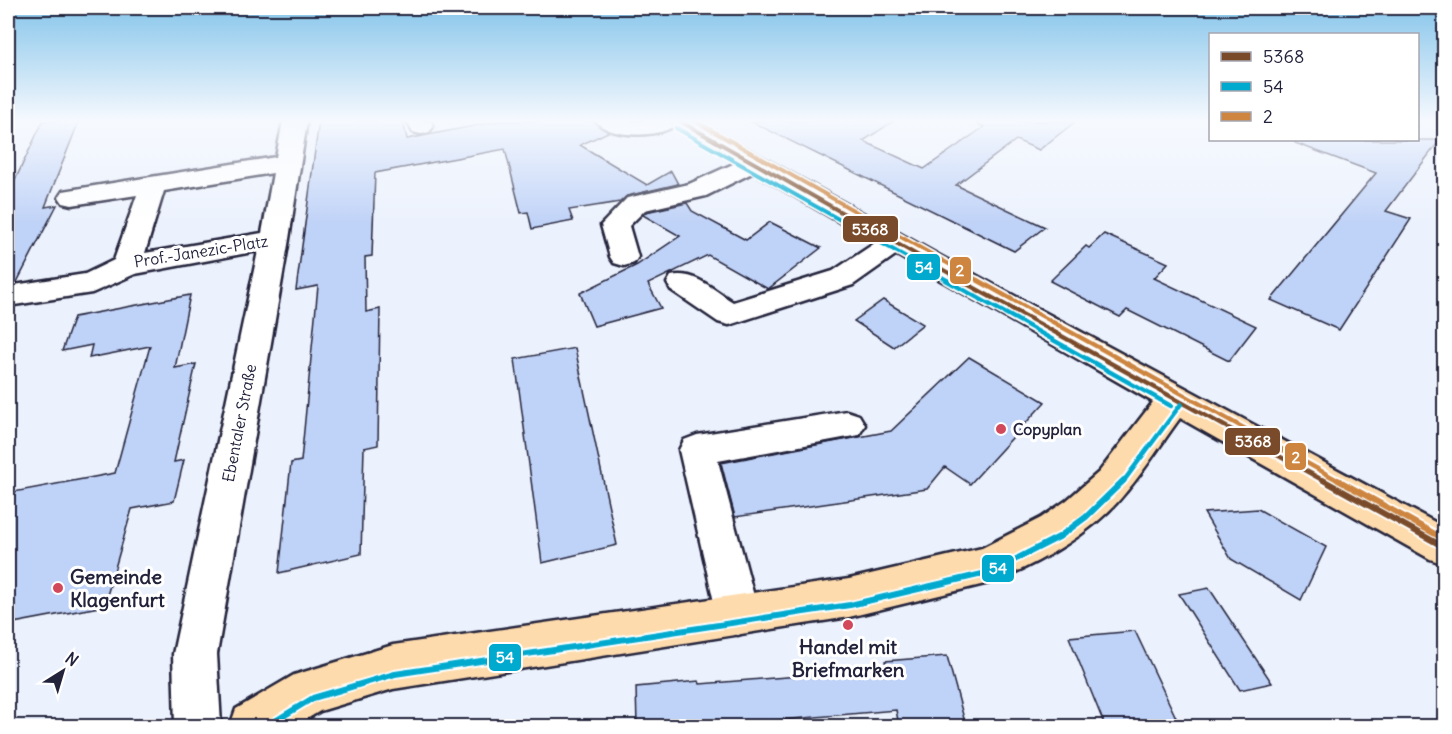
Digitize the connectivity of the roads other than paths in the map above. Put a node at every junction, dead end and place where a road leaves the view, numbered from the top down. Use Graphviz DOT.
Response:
graph roads {
  1 [pos="289,155"];
  2 [pos="740,155"];
  3 [pos="288,163"];
  4 [pos="753,163"];
  5 [pos="153,185"];
  6 [pos="72,196"];
  7 [pos="275,239"];
  8 [pos="894,243"];
  9 [pos="624,257"];
  10 [pos="127,266"];
  11 [pos="682,283"];
  12 [pos="8,296"];
  13 [pos="1175,399"];
  14 [pos="847,425"];
  15 [pos="1444,547"];
  16 [pos="738,615"];
  17 [pos="198,726"];
  18 [pos="253,726"];
  1 -- 3 [label="street, Ebentaler Straße"];
  2 -- 4 [label="main road"];
  3 -- 5 [label="street"];
  3 -- 7 [label="street, Ebentaler Straße"];
  4 -- 8 [label="main road"];
  4 -- 9 [label="street"];
  5 -- 6 [label="street"];
  5 -- 10 [label="street, Prof.-Janezic-Platz"];
  7 -- 10 [label="street, Prof.-Janezic-Platz"];
  7 -- 17 [label="street, Ebentaler Straße"];
  8 -- 11 [label="street"];
  8 -- 13 [label="main road"];
  10 -- 12 [label="street"];
  13 -- 15 [label="main road"];
  13 -- 16 [label="main road"];
  14 -- 16 [label="street"];
  16 -- 18 [label="main road"];
}
